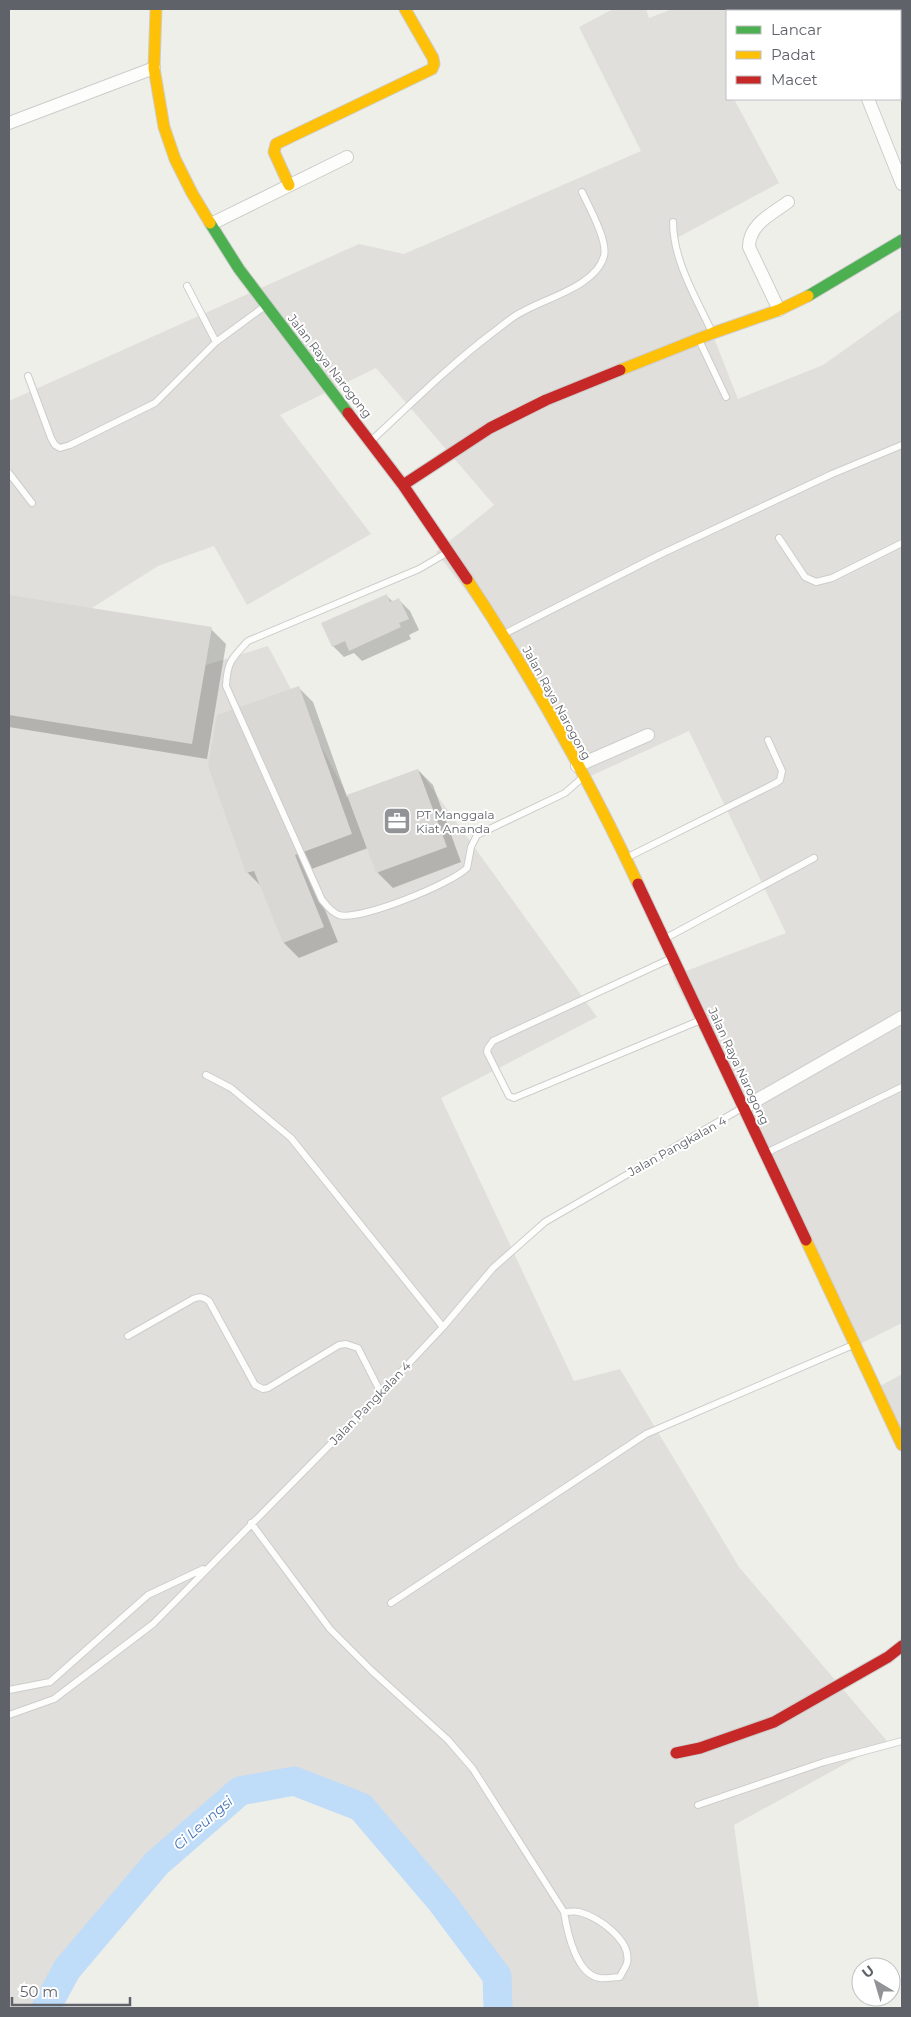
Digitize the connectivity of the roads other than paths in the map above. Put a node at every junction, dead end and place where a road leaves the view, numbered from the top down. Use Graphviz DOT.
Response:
graph roads {
  1 [pos="156,9"];
  2 [pos="405,9"];
  3 [pos="154,68"];
  4 [pos="873,100"];
  5 [pos="9,123"];
  6 [pos="347,157"];
  7 [pos="902,184"];
  8 [pos="289,186"];
  9 [pos="582,192"];
  10 [pos="788,202"];
  11 [pos="673,222"];
  12 [pos="211,224"];
  13 [pos="902,240"];
  14 [pos="187,286"];
  15 [pos="265,306"];
  16 [pos="779,310"];
  17 [pos="713,333"];
  18 [pos="699,339"];
  19 [pos="216,342"];
  20 [pos="28,376"];
  21 [pos="726,397"];
  22 [pos="371,442"];
  23 [pos="902,445"];
  24 [pos="9,473"];
  25 [pos="403,485"];
  26 [pos="32,503"];
  27 [pos="779,538"];
  28 [pos="902,543"];
  29 [pos="449,552"];
  30 [pos="504,635"];
  31 [pos="648,735"];
  32 [pos="768,740"];
  33 [pos="580,772"];
  34 [pos="626,858"];
  35 [pos="814,858"];
  36 [pos="665,939"];
  37 [pos="673,958"];
  38 [pos="902,1018"];
  39 [pos="702,1019"];
  40 [pos="206,1075"];
  41 [pos="902,1087"];
  42 [pos="744,1108"];
  43 [pos="765,1154"];
  44 [pos="443,1327"];
  45 [pos="128,1336"];
  46 [pos="854,1344"];
  47 [pos="381,1393"];
  48 [pos="902,1445"];
  49 [pos="252,1523"];
  50 [pos="209,1566"];
  51 [pos="391,1603"];
  52 [pos="902,1646"];
  53 [pos="9,1690"];
  54 [pos="9,1715"];
  55 [pos="902,1741"];
  56 [pos="676,1753"];
  57 [pos="698,1805"];
  58 [pos="564,1912"];
  1 -- 3 [label="main road, Jalan Raya Narogong"];
  2 -- 8 [label="main road"];
  3 -- 5 [label="street"];
  3 -- 12 [label="main road, Jalan Raya Narogong"];
  4 -- 7 [label="street"];
  6 -- 8 [label="street"];
  8 -- 12 [label="street"];
  9 -- 22 [label="lane"];
  10 -- 16 [label="street"];
  11 -- 17 [label="lane"];
  12 -- 15 [label="main road, Jalan Raya Narogong"];
  13 -- 16 [label="main road"];
  14 -- 19 [label="lane"];
  15 -- 19 [label="lane"];
  15 -- 22 [label="main road, Jalan Raya Narogong"];
  16 -- 17 [label="main road"];
  17 -- 18 [label="main road"];
  18 -- 21 [label="lane"];
  18 -- 25 [label="main road"];
  19 -- 20 [label="lane"];
  22 -- 25 [label="main road, Jalan Raya Narogong"];
  23 -- 30 [label="lane"];
  24 -- 26 [label="lane"];
  25 -- 29 [label="main road, Jalan Raya Narogong"];
  27 -- 28 [label="lane"];
  29 -- 30 [label="main road, Jalan Raya Narogong"];
  29 -- 33 [label="lane"];
  30 -- 33 [label="main road, Jalan Raya Narogong"];
  31 -- 33 [label="street"];
  32 -- 34 [label="lane"];
  33 -- 34 [label="main road, Jalan Raya Narogong"];
  34 -- 36 [label="main road, Jalan Raya Narogong"];
  35 -- 36 [label="lane"];
  36 -- 37 [label="main road, Jalan Raya Narogong"];
  37 -- 39 [label="main road, Jalan Raya Narogong"];
  37 -- 39 [label="lane"];
  38 -- 42 [label="street"];
  39 -- 42 [label="main road, Jalan Raya Narogong"];
  40 -- 44 [label="lane"];
  41 -- 43 [label="lane"];
  42 -- 43 [label="main road, Jalan Raya Narogong"];
  42 -- 44 [label="lane, Jalan Pangkalan 4"];
  43 -- 46 [label="main road, Jalan Raya Narogong"];
  44 -- 47 [label="lane, Jalan Pangkalan 4"];
  45 -- 47 [label="lane"];
  46 -- 48 [label="main road, Jalan Raya Narogong"];
  46 -- 51 [label="lane"];
  47 -- 49 [label="lane, Jalan Pangkalan 4"];
  49 -- 50 [label="lane, Jalan Pangkalan 4"];
  49 -- 58 [label="lane"];
  50 -- 53 [label="lane"];
  50 -- 54 [label="lane, Jalan Pangkalan 4"];
  52 -- 56 [label="main road"];
  55 -- 57 [label="lane"];
  58 -- 58 [label="lane"];
}
